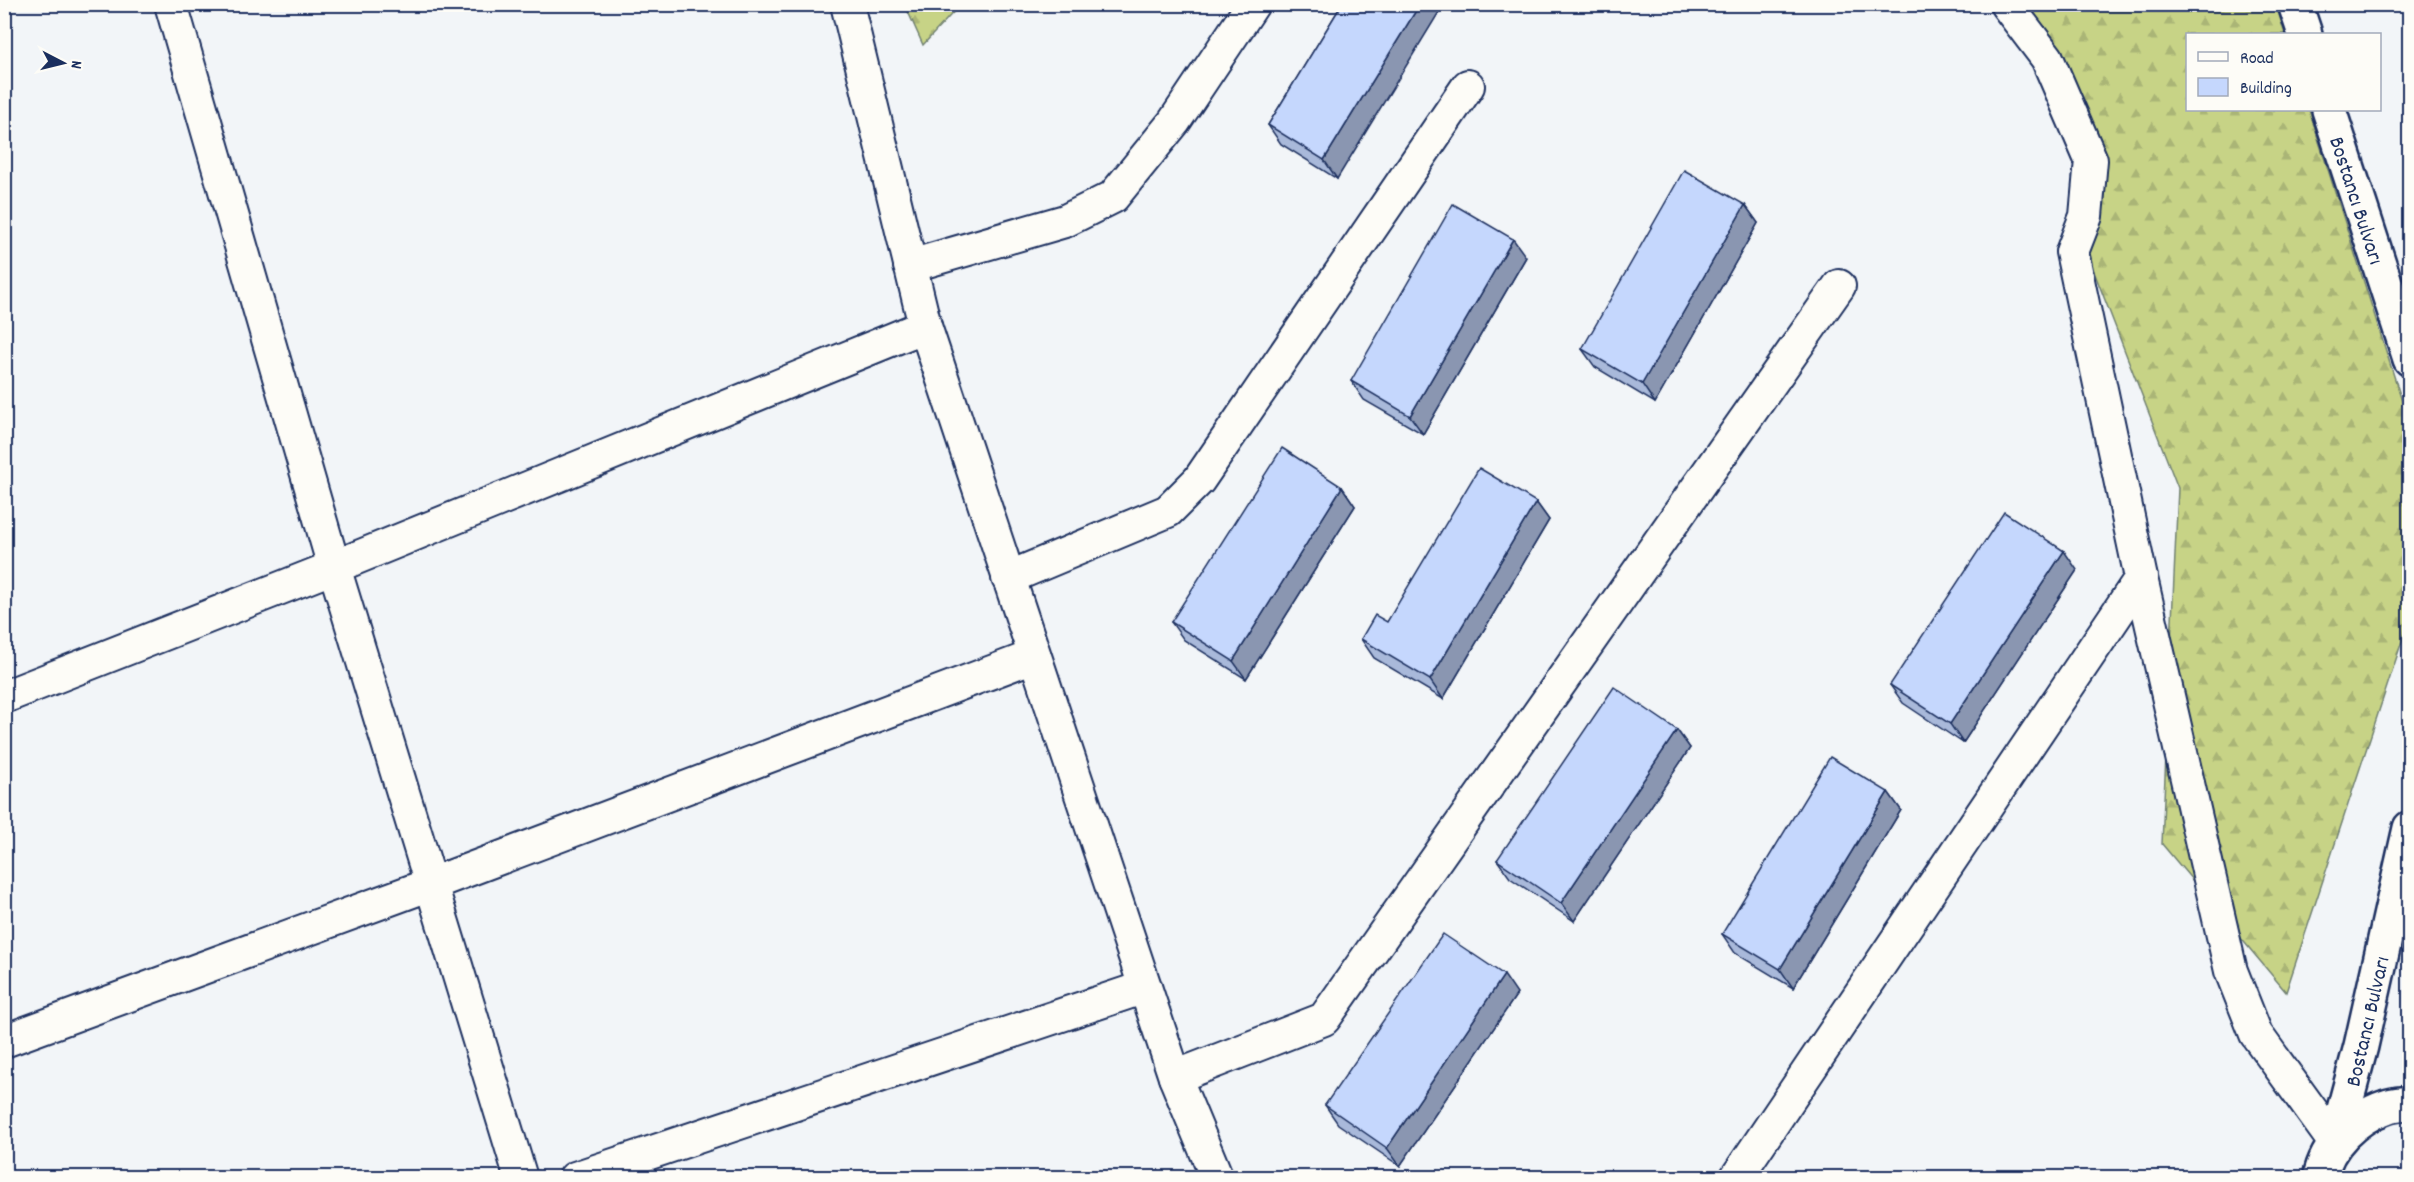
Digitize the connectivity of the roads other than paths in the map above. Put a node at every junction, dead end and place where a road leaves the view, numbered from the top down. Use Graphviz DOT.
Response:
graph roads {
  1 [pos="171,4"];
  2 [pos="847,4"];
  3 [pos="1252,4"];
  4 [pos="2006,4"];
  5 [pos="2295,4"];
  6 [pos="2305,33"];
  7 [pos="1468,86"];
  8 [pos="2329,111"];
  9 [pos="910,266"];
  10 [pos="1839,286"];
  11 [pos="925,326"];
  12 [pos="2409,359"];
  13 [pos="334,567"];
  14 [pos="1008,578"];
  15 [pos="2141,578"];
  16 [pos="1034,656"];
  17 [pos="4,697"];
  18 [pos="2409,828"];
  19 [pos="431,884"];
  20 [pos="1145,987"];
  21 [pos="4,1041"];
  22 [pos="1175,1077"];
  23 [pos="2409,1103"];
  24 [pos="2335,1143"];
  25 [pos="2319,1176"];
  26 [pos="521,1178"];
  27 [pos="575,1178"];
  28 [pos="1217,1178"];
  29 [pos="1736,1178"];
  1 -- 13 [label="street"];
  2 -- 9 [label="street"];
  3 -- 9 [label="street"];
  4 -- 15 [label="street"];
  5 -- 6 [label="street"];
  7 -- 14 [label="street"];
  8 -- 12 [label="street, Bostancı Bulvarı"];
  9 -- 11 [label="street"];
  10 -- 22 [label="street"];
  11 -- 13 [label="street"];
  11 -- 14 [label="street"];
  13 -- 17 [label="street"];
  13 -- 19 [label="street"];
  14 -- 16 [label="street"];
  15 -- 24 [label="street"];
  15 -- 29 [label="street"];
  16 -- 19 [label="street"];
  16 -- 20 [label="street"];
  18 -- 24 [label="street, Bostancı Bulvarı"];
  19 -- 21 [label="street"];
  19 -- 26 [label="street"];
  20 -- 22 [label="street"];
  20 -- 27 [label="street"];
  22 -- 28 [label="street"];
  23 -- 24 [label="street"];
  24 -- 25 [label="street"];
}
